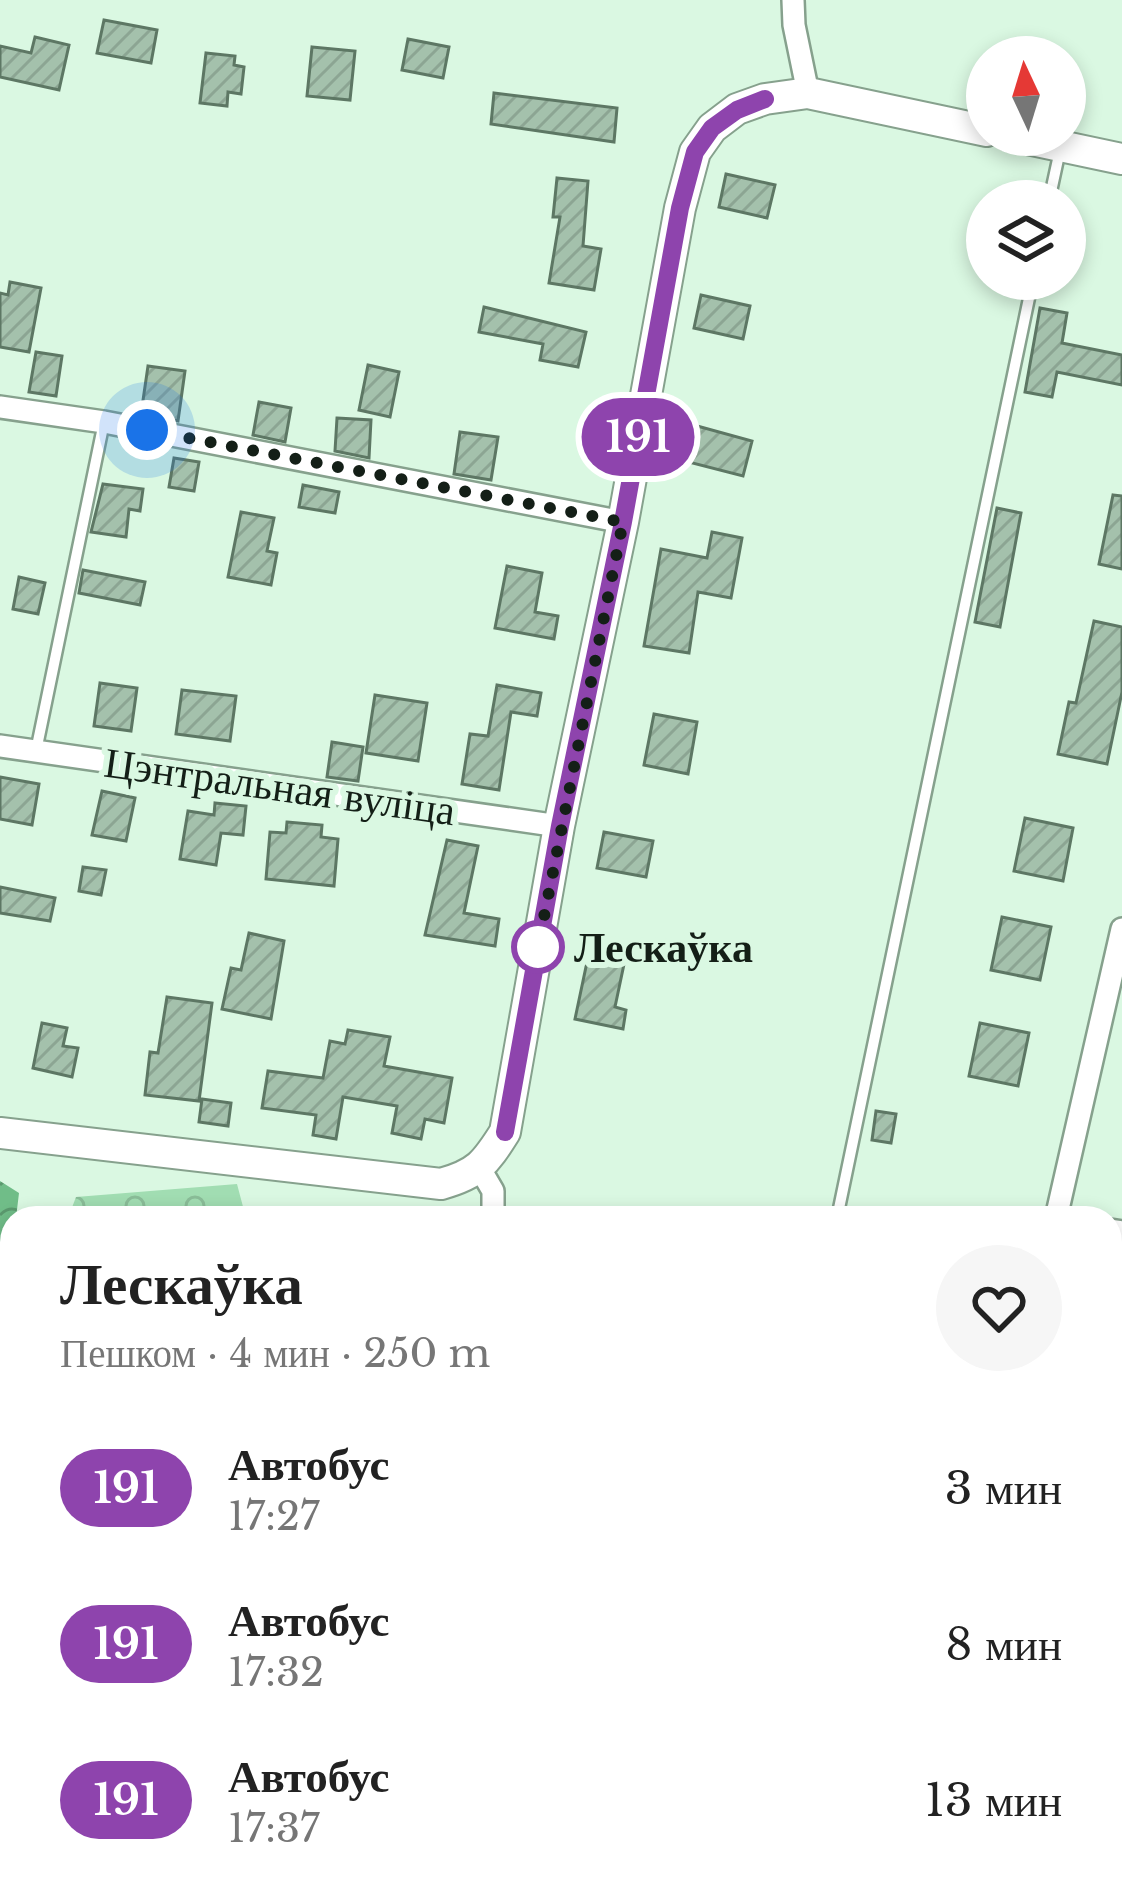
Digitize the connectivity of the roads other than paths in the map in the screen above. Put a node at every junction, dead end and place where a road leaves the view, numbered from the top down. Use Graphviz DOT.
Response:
graph roads {
  1 [pos="776,0"];
  2 [pos="794,0"];
  3 [pos="794,26"];
  4 [pos="808,93"];
  5 [pos="966,126"];
  6 [pos="1086,151"];
  7 [pos="1122,159"];
  8 [pos="1029,300"];
  9 [pos="0,406"];
  10 [pos="104,422"];
  11 [pos="623,522"];
  12 [pos="0,746"];
  13 [pos="36,752"];
  14 [pos="560,826"];
  15 [pos="1122,928"];
  16 [pos="0,1133"];
  17 [pos="479,1167"];
  18 [pos="493,1206"];
  19 [pos="840,1206"];
  20 [pos="1059,1206"];
  1 -- 3 [label="street"];
  2 -- 3 [label="street"];
  3 -- 4 [label="street"];
  4 -- 5 [label="main road"];
  4 -- 11 [label="main road"];
  6 -- 7 [label="main road"];
  8 -- 19 [label="lane"];
  9 -- 10 [label="street"];
  10 -- 11 [label="street"];
  10 -- 13 [label="lane"];
  11 -- 14 [label="main road"];
  12 -- 13 [label="street, Цэнтральная вуліца"];
  13 -- 14 [label="street, Цэнтральная вуліца"];
  14 -- 17 [label="main road"];
  15 -- 20 [label="street"];
  16 -- 17 [label="main road"];
  17 -- 18 [label="street"];
}
